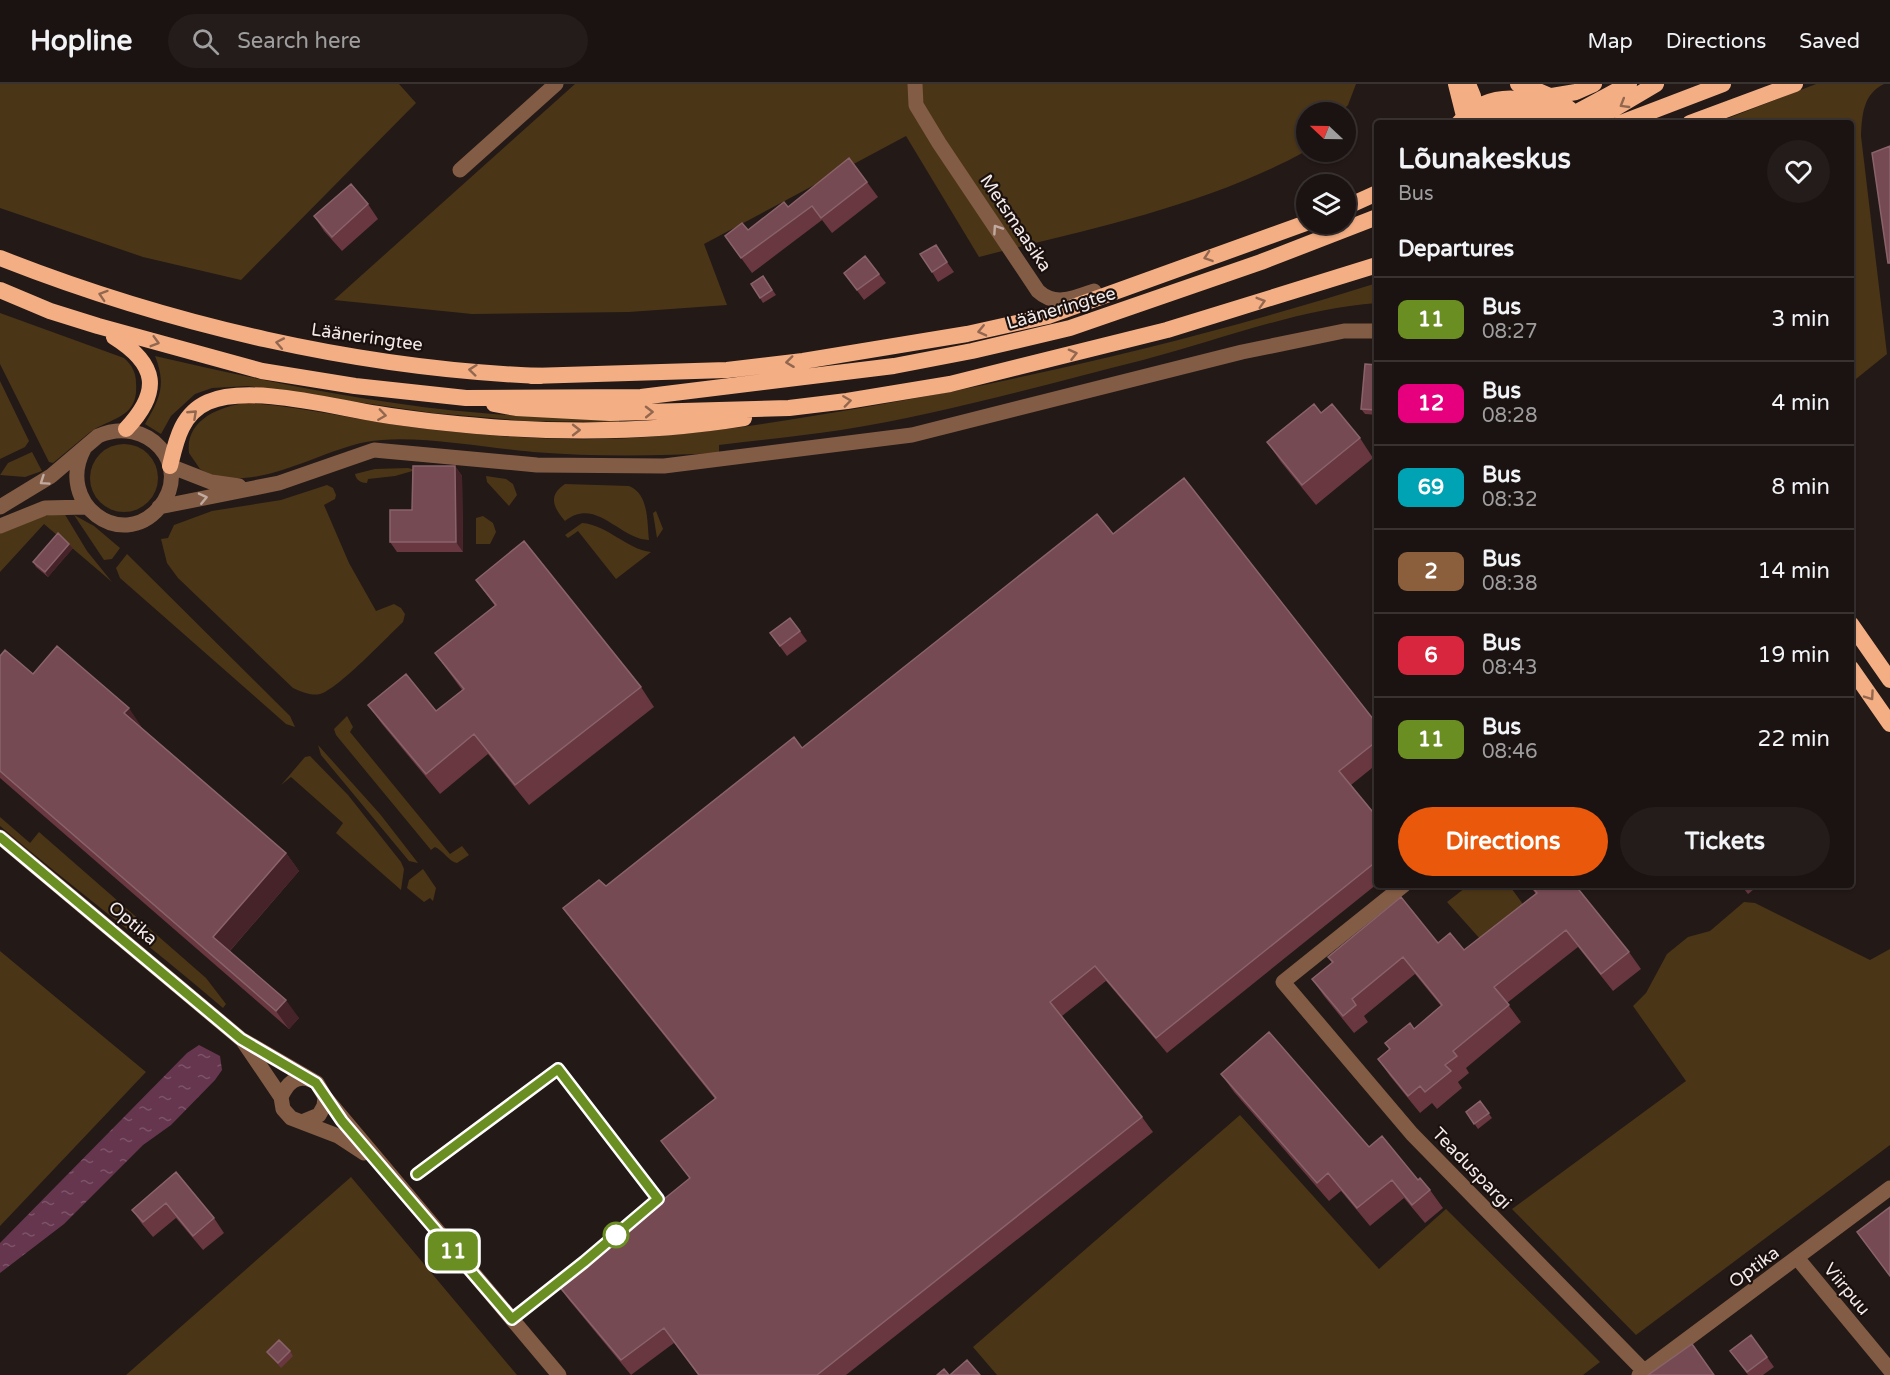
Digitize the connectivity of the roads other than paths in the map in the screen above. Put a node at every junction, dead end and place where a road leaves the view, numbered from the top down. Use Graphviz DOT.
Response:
graph roads {
  1 [pos="556,84"];
  2 [pos="915,84"];
  3 [pos="1456,84"];
  4 [pos="1468,84"];
  5 [pos="1493,84"];
  6 [pos="1594,84"];
  7 [pos="1629,84"];
  8 [pos="1656,84"];
  9 [pos="1723,84"];
  10 [pos="1795,84"];
  11 [pos="1517,91"];
  12 [pos="1552,96"];
  13 [pos="1470,119"];
  14 [pos="1572,119"];
  15 [pos="1540,120"];
  16 [pos="1595,120"];
  17 [pos="1629,120"];
  18 [pos="1698,120"];
  19 [pos="460,170"];
  20 [pos="1374,194"];
  21 [pos="1356,202"];
  22 [pos="1374,218"];
  23 [pos="1296,227"];
  24 [pos="1374,254"];
  25 [pos="0,258"];
  26 [pos="1374,265"];
  27 [pos="1374,275"];
  28 [pos="1138,282"];
  29 [pos="0,290"];
  30 [pos="1289,293"];
  31 [pos="98,326"];
  32 [pos="1374,331"];
  33 [pos="531,376"];
  34 [pos="742,384"];
  35 [pos="466,398"];
  36 [pos="789,408"];
  37 [pos="126,429"];
  38 [pos="84,449"];
  39 [pos="170,466"];
  40 [pos="248,487"];
  41 [pos="0,507"];
  42 [pos="86,507"];
  43 [pos="159,507"];
  44 [pos="0,526"];
  45 [pos="1854,628"];
  46 [pos="1854,672"];
  47 [pos="1890,680"];
  48 [pos="1890,724"];
  49 [pos="0,837"];
  50 [pos="1400,888"];
  51 [pos="241,1039"];
  52 [pos="316,1083"];
  53 [pos="281,1096"];
  54 [pos="325,1097"];
  55 [pos="302,1122"];
  56 [pos="382,1164"];
  57 [pos="1890,1188"];
  58 [pos="1798,1259"];
  59 [pos="1890,1370"];
  60 [pos="1642,1373"];
  61 [pos="559,1375"];
  1 -- 19 [label="street"];
  28 -- 2 [label="street, Metsmaasika, one-way"];
  3 -- 13 [label="highway"];
  4 -- 13 [label="highway"];
  5 -- 11 [label="highway"];
  6 -- 12 [label="highway"];
  7 -- 14 [label="highway"];
  8 -- 16 [label="highway, one-way"];
  9 -- 17 [label="highway"];
  10 -- 18 [label="highway"];
  11 -- 12 [label="highway"];
  11 -- 13 [label="highway"];
  11 -- 14 [label="highway"];
  12 -- 14 [label="highway"];
  13 -- 15 [label="highway"];
  20 -- 21 [label="highway"];
  22 -- 34 [label="highway, Lääneringtee"];
  23 -- 28 [label="highway, one-way"];
  24 -- 30 [label="highway"];
  33 -- 25 [label="highway, Lääneringtee, one-way"];
  26 -- 30 [label="highway"];
  27 -- 30 [label="highway"];
  28 -- 33 [label="highway, one-way"];
  29 -- 31 [label="highway, Lääneringtee"];
  36 -- 30 [label="highway, one-way"];
  31 -- 35 [label="highway, Lääneringtee, one-way"];
  31 -- 37 [label="highway"];
  32 -- 40 [label="street"];
  33 -- 34 [label="highway, Lääneringtee"];
  34 -- 35 [label="highway, Lääneringtee"];
  35 -- 36 [label="highway, one-way"];
  39 -- 36 [label="highway, one-way"];
  37 -- 38 [label="street"];
  37 -- 39 [label="street"];
  38 -- 41 [label="street, one-way"];
  38 -- 42 [label="street"];
  39 -- 40 [label="street"];
  39 -- 43 [label="street"];
  43 -- 40 [label="street, one-way"];
  42 -- 43 [label="street"];
  42 -- 44 [label="street"];
  45 -- 47 [label="highway"];
  46 -- 48 [label="highway, one-way"];
  49 -- 51 [label="street, Optika"];
  50 -- 60 [label="street, Teaduspargi"];
  51 -- 52 [label="street"];
  51 -- 53 [label="street"];
  52 -- 53 [label="street"];
  52 -- 54 [label="street"];
  53 -- 55 [label="street"];
  54 -- 55 [label="street"];
  54 -- 56 [label="street"];
  55 -- 56 [label="street"];
  56 -- 61 [label="street"];
  57 -- 58 [label="street, Optika"];
  58 -- 59 [label="street, Viirpuu"];
  58 -- 60 [label="street, Optika"];
}
